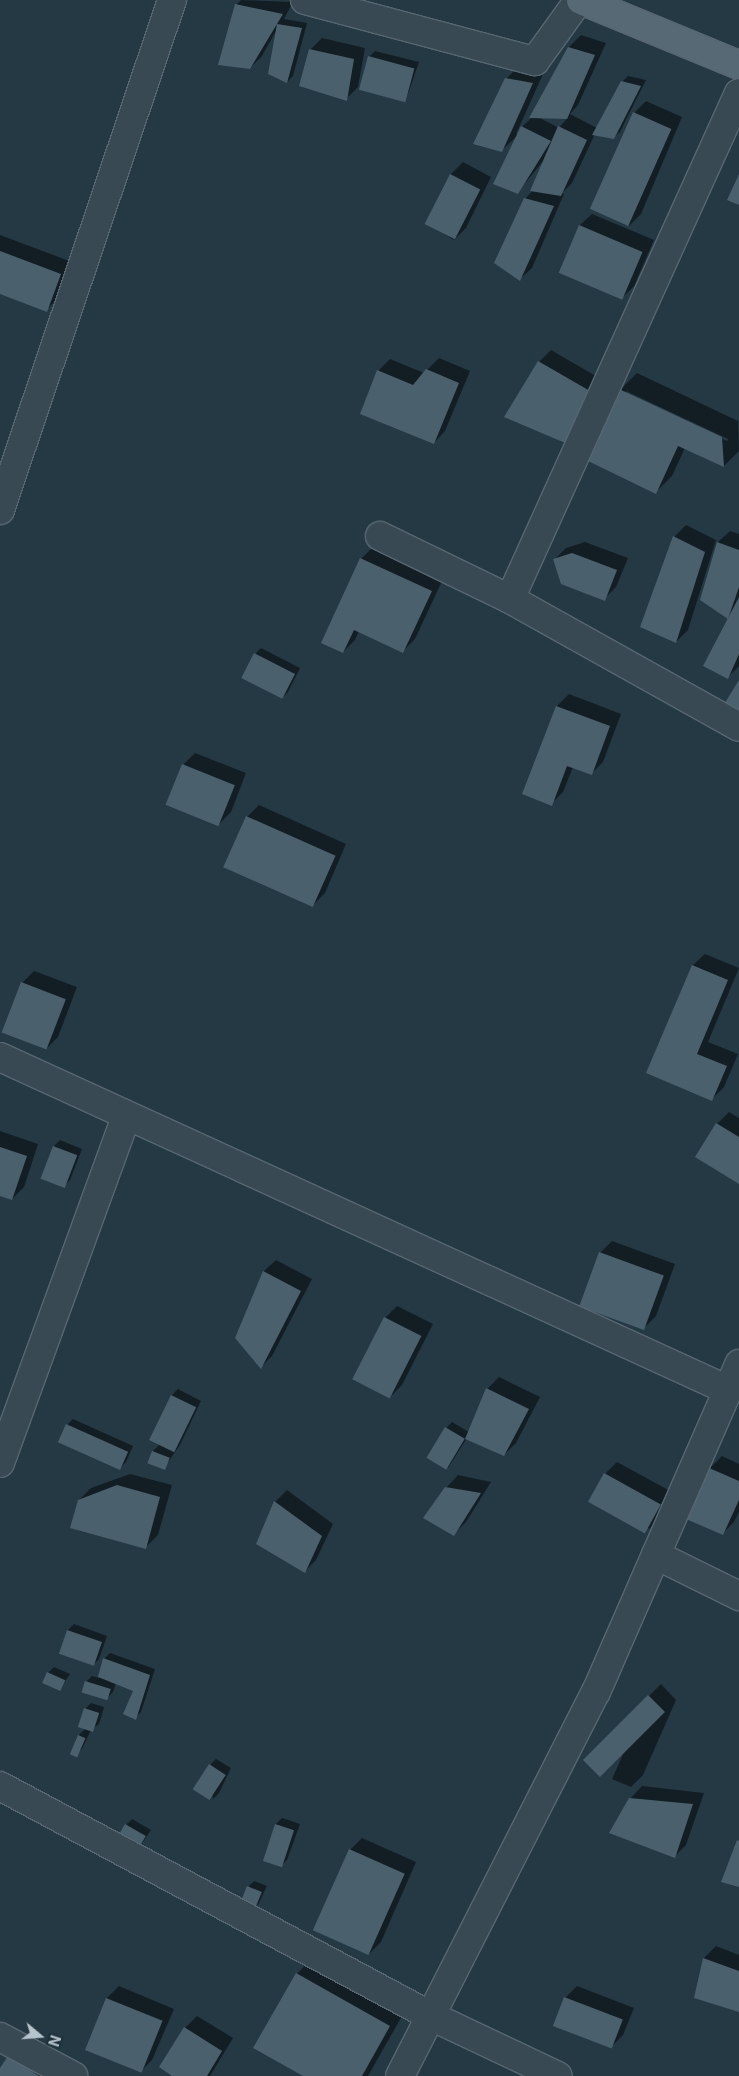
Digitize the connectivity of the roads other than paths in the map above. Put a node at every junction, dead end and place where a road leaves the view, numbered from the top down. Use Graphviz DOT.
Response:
graph roads {
  1 [pos="172,0"];
  2 [pos="305,0"];
  3 [pos="580,0"];
  4 [pos="739,65"];
  5 [pos="739,93"];
  6 [pos="0,510"];
  7 [pos="380,536"];
  8 [pos="510,599"];
  9 [pos="739,727"];
  10 [pos="0,1057"];
  11 [pos="126,1116"];
  12 [pos="739,1364"];
  13 [pos="728,1390"];
  14 [pos="0,1463"];
  15 [pos="656,1555"];
  16 [pos="739,1596"];
  17 [pos="0,1786"];
  18 [pos="431,2016"];
  19 [pos="0,2037"];
  20 [pos="73,2076"];
  21 [pos="400,2076"];
  22 [pos="558,2076"];
  1 -- 6 [label="street"];
  2 -- 3 [label="street"];
  3 -- 4 [label="main road"];
  5 -- 8 [label="street"];
  7 -- 8 [label="street"];
  8 -- 9 [label="street"];
  10 -- 11 [label="street"];
  11 -- 13 [label="street"];
  11 -- 14 [label="street"];
  12 -- 13 [label="street"];
  13 -- 15 [label="street"];
  15 -- 16 [label="street"];
  15 -- 18 [label="street"];
  17 -- 18 [label="street"];
  18 -- 21 [label="street"];
  18 -- 22 [label="street"];
  19 -- 20 [label="street"];
}
